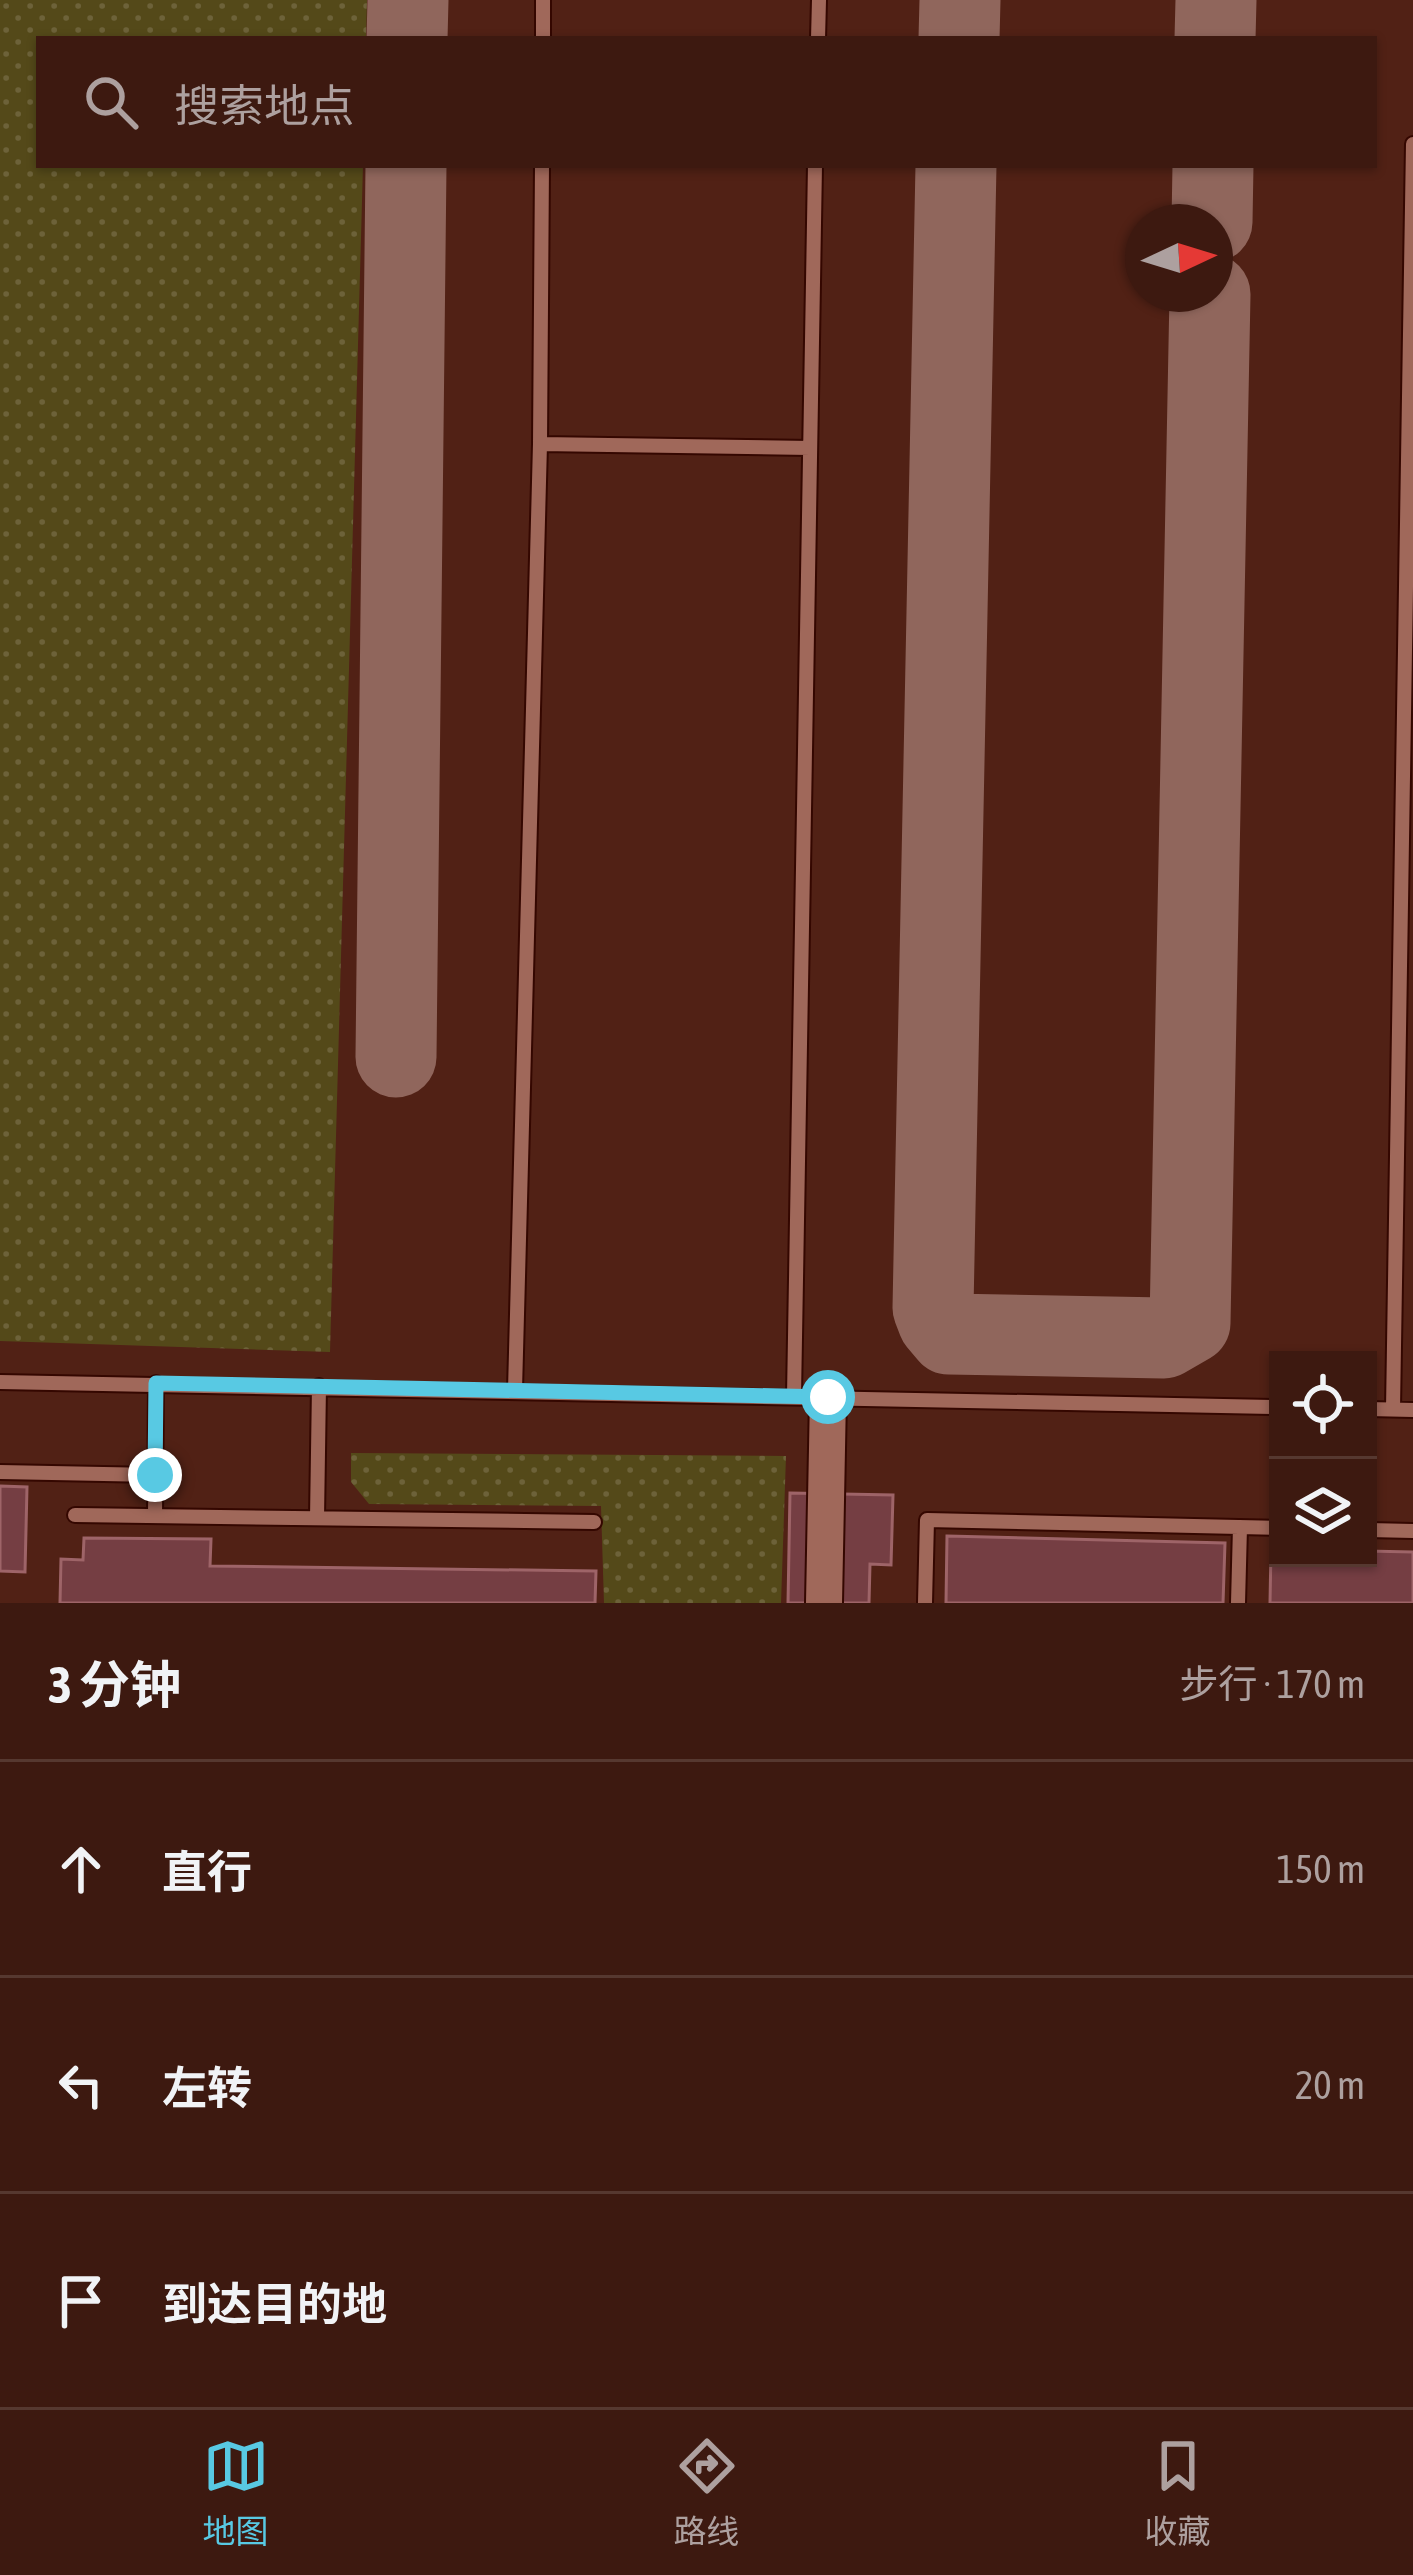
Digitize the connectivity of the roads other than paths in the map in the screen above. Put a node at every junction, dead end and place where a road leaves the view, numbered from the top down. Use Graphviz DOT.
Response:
graph roads {
  1 [pos="543,0"];
  2 [pos="819,0"];
  3 [pos="543,36"];
  4 [pos="818,36"];
  5 [pos="1413,145"];
  6 [pos="542,168"];
  7 [pos="815,168"];
  8 [pos="540,444"];
  9 [pos="810,448"];
  10 [pos="0,1382"];
  11 [pos="156,1383"];
  12 [pos="319,1387"];
  13 [pos="515,1390"];
  14 [pos="811,1397"];
  15 [pos="1269,1407"];
  16 [pos="1377,1409"];
  17 [pos="1393,1409"];
  18 [pos="1413,1410"];
  19 [pos="0,1472"];
  20 [pos="155,1475"];
  21 [pos="75,1515"];
  22 [pos="154,1516"];
  23 [pos="317,1518"];
  24 [pos="594,1522"];
  25 [pos="1240,1527"];
  26 [pos="1269,1528"];
  27 [pos="1377,1530"];
  28 [pos="1413,1531"];
  29 [pos="824,1603"];
  30 [pos="925,1603"];
  31 [pos="1238,1603"];
  1 -- 3 [label="lane"];
  2 -- 4 [label="lane"];
  5 -- 17 [label="lane"];
  6 -- 8 [label="lane"];
  7 -- 9 [label="lane"];
  8 -- 9 [label="lane"];
  8 -- 13 [label="lane"];
  9 -- 14 [label="lane"];
  10 -- 11 [label="lane"];
  11 -- 12 [label="lane"];
  11 -- 20 [label="lane"];
  12 -- 13 [label="lane"];
  12 -- 23 [label="lane"];
  13 -- 14 [label="lane"];
  14 -- 15 [label="lane"];
  14 -- 29 [label="street"];
  16 -- 17 [label="lane"];
  17 -- 18 [label="lane"];
  19 -- 20 [label="lane"];
  20 -- 22 [label="lane"];
  21 -- 22 [label="lane"];
  22 -- 23 [label="lane"];
  23 -- 24 [label="lane"];
  25 -- 26 [label="lane"];
  25 -- 30 [label="lane"];
  25 -- 31 [label="lane"];
  27 -- 28 [label="lane"];
}
